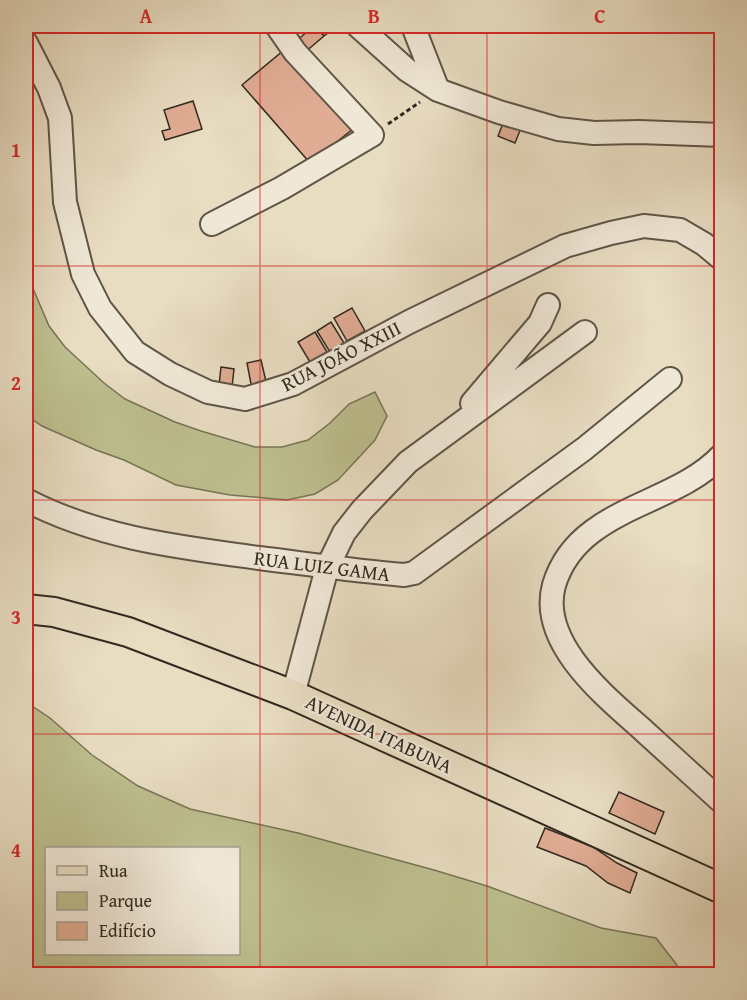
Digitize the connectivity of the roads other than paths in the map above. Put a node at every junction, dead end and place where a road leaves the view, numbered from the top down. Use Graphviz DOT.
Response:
graph roads {
  1 [pos="277,26"];
  2 [pos="358,26"];
  3 [pos="413,26"];
  4 [pos="26,43"];
  5 [pos="438,90"];
  6 [pos="722,135"];
  7 [pos="212,224"];
  8 [pos="722,259"];
  9 [pos="548,305"];
  10 [pos="585,332"];
  11 [pos="670,379"];
  12 [pos="441,437"];
  13 [pos="722,455"];
  14 [pos="26,500"];
  15 [pos="327,568"];
  16 [pos="26,609"];
  17 [pos="293,695"];
  18 [pos="722,802"];
  19 [pos="722,889"];
  1 -- 7 [label="street"];
  2 -- 5 [label="street"];
  3 -- 5 [label="street"];
  4 -- 8 [label="street, RUA JOÃO XXIII"];
  5 -- 6 [label="street"];
  9 -- 12 [label="street"];
  10 -- 12 [label="street"];
  11 -- 15 [label="street, RUA LUIZ GAMA"];
  12 -- 15 [label="street"];
  13 -- 18 [label="street"];
  14 -- 15 [label="street, RUA LUIZ GAMA"];
  15 -- 17 [label="street"];
  16 -- 17 [label="main road, AVENIDA ITABUNA"];
  17 -- 19 [label="main road, AVENIDA ITABUNA"];
}
